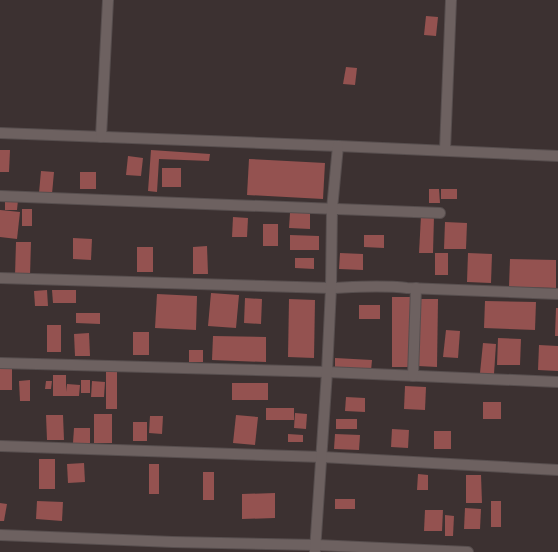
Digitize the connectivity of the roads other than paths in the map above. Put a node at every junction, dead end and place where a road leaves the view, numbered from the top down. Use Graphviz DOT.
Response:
graph roads {
  1 [pos="108,0"];
  2 [pos="451,0"];
  3 [pos="0,134"];
  4 [pos="101,137"];
  5 [pos="338,146"];
  6 [pos="444,150"];
  7 [pos="558,156"];
  8 [pos="0,196"];
  9 [pos="332,209"];
  10 [pos="440,213"];
  11 [pos="0,278"];
  12 [pos="330,288"];
  13 [pos="416,288"];
  14 [pos="558,294"];
  15 [pos="0,363"];
  16 [pos="327,372"];
  17 [pos="413,376"];
  18 [pos="558,382"];
  19 [pos="0,446"];
  20 [pos="322,457"];
  21 [pos="558,470"];
  22 [pos="0,536"];
  23 [pos="315,548"];
  24 [pos="468,552"];
  1 -- 4 [label="street"];
  2 -- 6 [label="street"];
  3 -- 4 [label="street"];
  4 -- 5 [label="street"];
  5 -- 6 [label="street"];
  5 -- 9 [label="street"];
  6 -- 7 [label="street"];
  8 -- 9 [label="street"];
  9 -- 10 [label="street"];
  9 -- 12 [label="street"];
  11 -- 12 [label="street"];
  12 -- 13 [label="street"];
  12 -- 16 [label="street"];
  13 -- 14 [label="street"];
  13 -- 17 [label="street"];
  15 -- 16 [label="street"];
  16 -- 17 [label="street"];
  16 -- 20 [label="street"];
  17 -- 18 [label="street"];
  19 -- 20 [label="street"];
  20 -- 21 [label="street"];
  20 -- 23 [label="street"];
  22 -- 23 [label="street"];
  23 -- 24 [label="street"];
}
